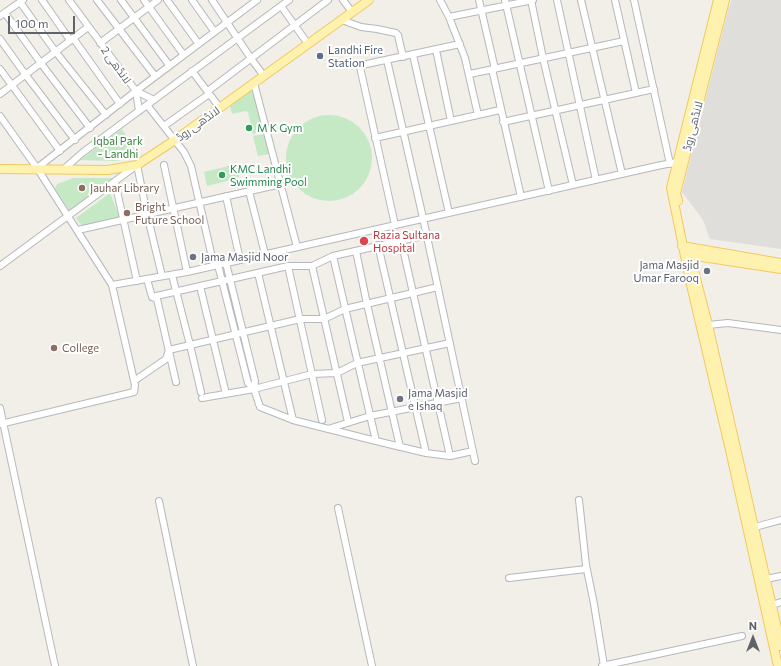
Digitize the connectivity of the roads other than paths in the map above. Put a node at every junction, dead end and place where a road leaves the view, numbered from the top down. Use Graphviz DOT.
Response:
graph roads {
  1 [pos="42,0"];
  2 [pos="69,0"];
  3 [pos="97,0"];
  4 [pos="120,0"];
  5 [pos="144,0"];
  6 [pos="158,0"];
  7 [pos="166,0"];
  8 [pos="192,0"];
  9 [pos="212,0"];
  10 [pos="328,0"];
  11 [pos="343,0"];
  12 [pos="369,0"];
  13 [pos="440,0"];
  14 [pos="479,0"];
  15 [pos="532,0"];
  16 [pos="557,0"];
  17 [pos="581,0"];
  18 [pos="614,0"];
  19 [pos="634,0"];
  20 [pos="22,1"];
  21 [pos="254,1"];
  22 [pos="284,2"];
  23 [pos="506,3"];
  24 [pos="720,4"];
  25 [pos="149,7"];
  26 [pos="482,11"];
  27 [pos="352,12"];
  28 [pos="2,15"];
  29 [pos="449,17"];
  30 [pos="134,18"];
  31 [pos="342,20"];
  32 [pos="228,21"];
  33 [pos="295,25"];
  34 [pos="88,27"];
  35 [pos="119,29"];
  36 [pos="214,31"];
  37 [pos="238,37"];
  38 [pos="0,39"];
  39 [pos="72,39"];
  40 [pos="624,41"];
  41 [pos="100,43"];
  42 [pos="198,43"];
  43 [pos="308,44"];
  44 [pos="460,44"];
  45 [pos="592,48"];
  46 [pos="436,50"];
  47 [pos="55,51"];
  48 [pos="568,53"];
  49 [pos="183,54"];
  50 [pos="412,55"];
  51 [pos="403,57"];
  52 [pos="251,58"];
  53 [pos="543,58"];
  54 [pos="387,60"];
  55 [pos="40,62"];
  56 [pos="519,64"];
  57 [pos="169,65"];
  58 [pos="0,69"];
  59 [pos="494,69"];
  60 [pos="192,71"];
  61 [pos="25,74"];
  62 [pos="470,74"];
  63 [pos="155,76"];
  64 [pos="264,76"];
  65 [pos="254,83"];
  66 [pos="11,85"];
  67 [pos="654,89"];
  68 [pos="136,91"];
  69 [pos="209,92"];
  70 [pos="636,93"];
  71 [pos="0,94"];
  72 [pos="154,100"];
  73 [pos="605,100"];
  74 [pos="120,104"];
  75 [pos="147,105"];
  76 [pos="579,105"];
  77 [pos="220,108"];
  78 [pos="500,110"];
  79 [pos="139,111"];
  80 [pos="555,111"];
  81 [pos="478,114"];
  82 [pos="106,115"];
  83 [pos="0,116"];
  84 [pos="531,116"];
  85 [pos="451,121"];
  86 [pos="503,122"];
  87 [pos="164,126"];
  88 [pos="428,126"];
  89 [pos="90,128"];
  90 [pos="404,132"];
  91 [pos="375,138"];
  92 [pos="75,140"];
  93 [pos="175,140"];
  94 [pos="60,151"];
  95 [pos="677,163"];
  96 [pos="138,165"];
  97 [pos="164,165"];
  98 [pos="0,168"];
  99 [pos="38,168"];
  100 [pos="64,169"];
  101 [pos="622,174"];
  102 [pos="596,180"];
  103 [pos="114,182"];
  104 [pos="281,184"];
  105 [pos="573,185"];
  106 [pos="249,191"];
  107 [pos="549,191"];
  108 [pos="226,196"];
  109 [pos="521,197"];
  110 [pos="199,202"];
  111 [pos="173,208"];
  112 [pos="449,213"];
  113 [pos="147,214"];
  114 [pos="68,216"];
  115 [pos="424,218"];
  116 [pos="124,221"];
  117 [pos="395,225"];
  118 [pos="78,230"];
  119 [pos="427,234"];
  120 [pos="401,240"];
  121 [pos="378,245"];
  122 [pos="297,247"];
  123 [pos="686,250"];
  124 [pos="356,251"];
  125 [pos="265,254"];
  126 [pos="333,256"];
  127 [pos="240,260"];
  128 [pos="226,263"];
  129 [pos="781,263"];
  130 [pos="0,266"];
  131 [pos="216,266"];
  132 [pos="288,266"];
  133 [pos="312,266"];
  134 [pos="781,269"];
  135 [pos="187,272"];
  136 [pos="258,273"];
  137 [pos="172,275"];
  138 [pos="162,276"];
  139 [pos="146,279"];
  140 [pos="230,280"];
  141 [pos="137,281"];
  142 [pos="222,282"];
  143 [pos="112,285"];
  144 [pos="200,286"];
  145 [pos="438,287"];
  146 [pos="177,292"];
  147 [pos="413,293"];
  148 [pos="152,297"];
  149 [pos="390,298"];
  150 [pos="366,304"];
  151 [pos="345,309"];
  152 [pos="324,319"];
  153 [pos="300,320"];
  154 [pos="708,325"];
  155 [pos="271,326"];
  156 [pos="781,330"];
  157 [pos="243,332"];
  158 [pos="235,334"];
  159 [pos="212,340"];
  160 [pos="450,342"];
  161 [pos="190,345"];
  162 [pos="426,348"];
  163 [pos="169,350"];
  164 [pos="403,353"];
  165 [pos="379,358"];
  166 [pos="357,363"];
  167 [pos="337,373"];
  168 [pos="312,374"];
  169 [pos="283,380"];
  170 [pos="134,381"];
  171 [pos="176,382"];
  172 [pos="254,389"];
  173 [pos="226,394"];
  174 [pos="462,398"];
  175 [pos="438,402"];
  176 [pos="415,407"];
  177 [pos="0,408"];
  178 [pos="392,411"];
  179 [pos="370,416"];
  180 [pos="293,420"];
  181 [pos="322,420"];
  182 [pos="348,422"];
  183 [pos="2,424"];
  184 [pos="328,429"];
  185 [pos="376,442"];
  186 [pos="400,447"];
  187 [pos="473,451"];
  188 [pos="426,453"];
  189 [pos="450,456"];
  190 [pos="475,461"];
  191 [pos="579,500"];
  192 [pos="159,501"];
  193 [pos="338,508"];
  194 [pos="781,520"];
  195 [pos="755,527"];
  196 [pos="586,569"];
  197 [pos="781,576"];
  198 [pos="509,578"];
  199 [pos="766,579"];
  200 [pos="781,602"];
  201 [pos="772,605"];
  202 [pos="779,624"];
  203 [pos="742,636"];
  204 [pos="781,643"];
  205 [pos="629,663"];
  206 [pos="56,666"];
  207 [pos="193,666"];
  208 [pos="372,666"];
  209 [pos="603,666"];
  210 [pos="778,666"];
  1 -- 39 [label="street"];
  2 -- 34 [label="street, لانڈھی 2"];
  3 -- 35 [label="street"];
  4 -- 30 [label="street"];
  5 -- 25 [label="street"];
  6 -- 25 [label="street"];
  7 -- 42 [label="street"];
  8 -- 36 [label="street"];
  9 -- 32 [label="street"];
  10 -- 33 [label="street"];
  11 -- 27 [label="street"];
  12 -- 27 [label="main road, لانڈھی روڈ"];
  13 -- 29 [label="street"];
  14 -- 26 [label="street"];
  15 -- 23 [label="street"];
  15 -- 53 [label="street"];
  16 -- 48 [label="street"];
  17 -- 45 [label="street"];
  18 -- 40 [label="street"];
  19 -- 67 [label="street"];
  20 -- 28 [label="street"];
  20 -- 47 [label="street"];
  21 -- 32 [label="street"];
  22 -- 33 [label="street"];
  22 -- 37 [label="street"];
  23 -- 26 [label="street"];
  23 -- 56 [label="street"];
  24 -- 95 [label="main road, لانڈھی روڈ"];
  25 -- 30 [label="street"];
  25 -- 49 [label="street"];
  26 -- 29 [label="street"];
  26 -- 59 [label="street"];
  27 -- 31 [label="main road, لانڈھی روڈ"];
  28 -- 55 [label="street"];
  29 -- 44 [label="street"];
  30 -- 35 [label="street"];
  30 -- 57 [label="street"];
  31 -- 43 [label="main road, لانڈھی روڈ"];
  31 -- 51 [label="street"];
  32 -- 36 [label="street"];
  32 -- 37 [label="street"];
  33 -- 43 [label="street"];
  33 -- 52 [label="street"];
  34 -- 39 [label="street"];
  34 -- 41 [label="street, لانڈھی 2"];
  35 -- 41 [label="street"];
  35 -- 63 [label="street"];
  36 -- 42 [label="street"];
  37 -- 52 [label="street"];
  37 -- 60 [label="street"];
  38 -- 61 [label="street"];
  39 -- 47 [label="street"];
  39 -- 74 [label="street"];
  40 -- 45 [label="street"];
  40 -- 70 [label="street"];
  41 -- 68 [label="street, لانڈھی 2"];
  42 -- 49 [label="street"];
  43 -- 64 [label="main road, لانڈھی روڈ"];
  44 -- 46 [label="street"];
  44 -- 62 [label="street"];
  45 -- 48 [label="street"];
  45 -- 73 [label="street"];
  46 -- 50 [label="street"];
  46 -- 85 [label="street"];
  47 -- 55 [label="street"];
  47 -- 82 [label="street"];
  48 -- 53 [label="street"];
  48 -- 76 [label="street"];
  49 -- 57 [label="street"];
  50 -- 51 [label="street"];
  50 -- 88 [label="street"];
  51 -- 54 [label="street"];
  52 -- 64 [label="street"];
  52 -- 69 [label="street"];
  53 -- 56 [label="street"];
  53 -- 80 [label="street"];
  54 -- 90 [label="street"];
  54 -- 91 [label="street"];
  55 -- 61 [label="street"];
  55 -- 89 [label="street"];
  56 -- 59 [label="street"];
  56 -- 84 [label="street"];
  57 -- 63 [label="street"];
  58 -- 66 [label="street"];
  59 -- 62 [label="street"];
  59 -- 78 [label="street"];
  60 -- 69 [label="street"];
  60 -- 72 [label="street"];
  61 -- 66 [label="street"];
  61 -- 92 [label="street"];
  62 -- 81 [label="street"];
  63 -- 68 [label="street"];
  64 -- 65 [label="main road, لانڈھی روڈ"];
  65 -- 77 [label="main road, لانڈھی روڈ"];
  65 -- 104 [label="street"];
  66 -- 71 [label="street"];
  66 -- 94 [label="street"];
  67 -- 70 [label="street"];
  67 -- 95 [label="street"];
  68 -- 72 [label="street"];
  68 -- 74 [label="street"];
  68 -- 79 [label="street"];
  69 -- 77 [label="street"];
  69 -- 87 [label="street"];
  70 -- 73 [label="street"];
  72 -- 75 [label="street"];
  73 -- 76 [label="street"];
  73 -- 101 [label="street"];
  74 -- 82 [label="street"];
  75 -- 79 [label="street"];
  75 -- 87 [label="street"];
  76 -- 80 [label="street"];
  76 -- 102 [label="street"];
  77 -- 93 [label="main road, لانڈھی روڈ"];
  78 -- 81 [label="street"];
  78 -- 86 [label="street"];
  79 -- 100 [label="street"];
  80 -- 84 [label="street"];
  80 -- 105 [label="street"];
  81 -- 85 [label="street"];
  82 -- 89 [label="street"];
  83 -- 99 [label="street"];
  84 -- 86 [label="street"];
  84 -- 107 [label="street"];
  85 -- 88 [label="street"];
  86 -- 109 [label="street"];
  87 -- 93 [label="street"];
  88 -- 90 [label="street"];
  88 -- 112 [label="street"];
  89 -- 92 [label="street"];
  90 -- 91 [label="street"];
  90 -- 115 [label="street"];
  91 -- 117 [label="street"];
  92 -- 94 [label="street"];
  93 -- 96 [label="main road, لانڈھی روڈ"];
  93 -- 110 [label="street"];
  94 -- 99 [label="street"];
  95 -- 101 [label="street"];
  95 -- 123 [label="main road, لانڈھی روڈ"];
  96 -- 100 [label="main road, لانڈھی روڈ"];
  96 -- 103 [label="street"];
  96 -- 113 [label="street"];
  97 -- 111 [label="street"];
  98 -- 99 [label="main road, لانڈھی روڈ"];
  99 -- 100 [label="main road, لانڈھی روڈ"];
  99 -- 114 [label="street"];
  101 -- 102 [label="street"];
  102 -- 105 [label="street"];
  103 -- 114 [label="street"];
  103 -- 116 [label="street"];
  104 -- 106 [label="street"];
  104 -- 122 [label="street"];
  105 -- 107 [label="street"];
  106 -- 108 [label="street"];
  106 -- 125 [label="street"];
  107 -- 109 [label="street"];
  108 -- 110 [label="street"];
  108 -- 127 [label="street"];
  109 -- 112 [label="street"];
  110 -- 111 [label="street"];
  110 -- 131 [label="street"];
  111 -- 113 [label="street"];
  111 -- 135 [label="street"];
  112 -- 115 [label="street"];
  113 -- 116 [label="street"];
  113 -- 138 [label="street"];
  114 -- 118 [label="street"];
  114 -- 130 [label="street"];
  115 -- 117 [label="street"];
  115 -- 119 [label="street"];
  116 -- 118 [label="street"];
  116 -- 141 [label="street"];
  117 -- 122 [label="street"];
  118 -- 143 [label="street"];
  119 -- 120 [label="street"];
  119 -- 145 [label="street"];
  120 -- 121 [label="street"];
  120 -- 147 [label="street"];
  121 -- 124 [label="street"];
  121 -- 149 [label="street"];
  122 -- 125 [label="street"];
  123 -- 129 [label="main road"];
  123 -- 134 [label="main road"];
  123 -- 154 [label="main road"];
  123 -- 210 [label="main road"];
  124 -- 126 [label="street"];
  124 -- 150 [label="street"];
  125 -- 127 [label="street"];
  126 -- 133 [label="street"];
  126 -- 151 [label="street"];
  127 -- 128 [label="street"];
  128 -- 131 [label="street"];
  128 -- 140 [label="street"];
  131 -- 135 [label="street"];
  131 -- 142 [label="street"];
  132 -- 133 [label="street"];
  132 -- 136 [label="street"];
  132 -- 153 [label="street"];
  133 -- 152 [label="street"];
  135 -- 137 [label="street"];
  136 -- 140 [label="street"];
  136 -- 155 [label="street"];
  137 -- 138 [label="street"];
  137 -- 146 [label="street"];
  138 -- 139 [label="street"];
  139 -- 141 [label="street"];
  139 -- 148 [label="street"];
  140 -- 142 [label="street"];
  140 -- 157 [label="street"];
  141 -- 143 [label="street"];
  142 -- 144 [label="street"];
  142 -- 158 [label="street"];
  143 -- 170 [label="street"];
  144 -- 146 [label="street"];
  144 -- 159 [label="street"];
  145 -- 147 [label="street"];
  145 -- 160 [label="street"];
  146 -- 148 [label="street"];
  146 -- 161 [label="street"];
  147 -- 149 [label="street"];
  147 -- 162 [label="street"];
  148 -- 163 [label="street"];
  149 -- 150 [label="street"];
  149 -- 164 [label="street"];
  150 -- 151 [label="street"];
  150 -- 165 [label="street"];
  151 -- 152 [label="street"];
  151 -- 166 [label="street"];
  152 -- 153 [label="street"];
  152 -- 167 [label="street"];
  153 -- 155 [label="street"];
  153 -- 168 [label="street"];
  154 -- 156 [label="street"];
  154 -- 195 [label="main road"];
  155 -- 157 [label="street"];
  155 -- 169 [label="street"];
  157 -- 158 [label="street"];
  157 -- 172 [label="street"];
  158 -- 159 [label="street"];
  158 -- 172 [label="street"];
  159 -- 161 [label="street"];
  159 -- 173 [label="street"];
  160 -- 162 [label="street"];
  160 -- 174 [label="street"];
  161 -- 163 [label="street"];
  161 -- 173 [label="street"];
  162 -- 164 [label="street"];
  162 -- 175 [label="street"];
  163 -- 170 [label="street"];
  163 -- 171 [label="street"];
  164 -- 165 [label="street"];
  164 -- 176 [label="street"];
  165 -- 166 [label="street"];
  165 -- 178 [label="street"];
  166 -- 167 [label="street"];
  166 -- 179 [label="street"];
  167 -- 168 [label="street"];
  167 -- 182 [label="street"];
  168 -- 169 [label="street"];
  168 -- 181 [label="street"];
  169 -- 172 [label="street"];
  169 -- 180 [label="street"];
  170 -- 183 [label="street"];
  172 -- 173 [label="street"];
  172 -- 180 [label="street"];
  174 -- 175 [label="street"];
  174 -- 187 [label="street"];
  175 -- 176 [label="street"];
  175 -- 189 [label="street"];
  176 -- 178 [label="street"];
  176 -- 188 [label="street"];
  177 -- 183 [label="street"];
  178 -- 179 [label="street"];
  178 -- 186 [label="street"];
  179 -- 182 [label="street"];
  179 -- 185 [label="street"];
  180 -- 184 [label="street"];
  182 -- 184 [label="street"];
  183 -- 206 [label="street"];
  184 -- 185 [label="street"];
  185 -- 186 [label="street"];
  186 -- 188 [label="street"];
  187 -- 189 [label="street"];
  187 -- 190 [label="street"];
  188 -- 189 [label="street"];
  191 -- 196 [label="street"];
  192 -- 207 [label="street"];
  193 -- 208 [label="street"];
  194 -- 195 [label="street"];
  195 -- 199 [label="main road"];
  196 -- 198 [label="street"];
  196 -- 209 [label="street"];
  197 -- 199 [label="street"];
  199 -- 201 [label="main road"];
  200 -- 201 [label="street"];
  201 -- 202 [label="main road"];
  202 -- 204 [label="main road"];
  203 -- 205 [label="street"];
  205 -- 209 [label="street"];
}
